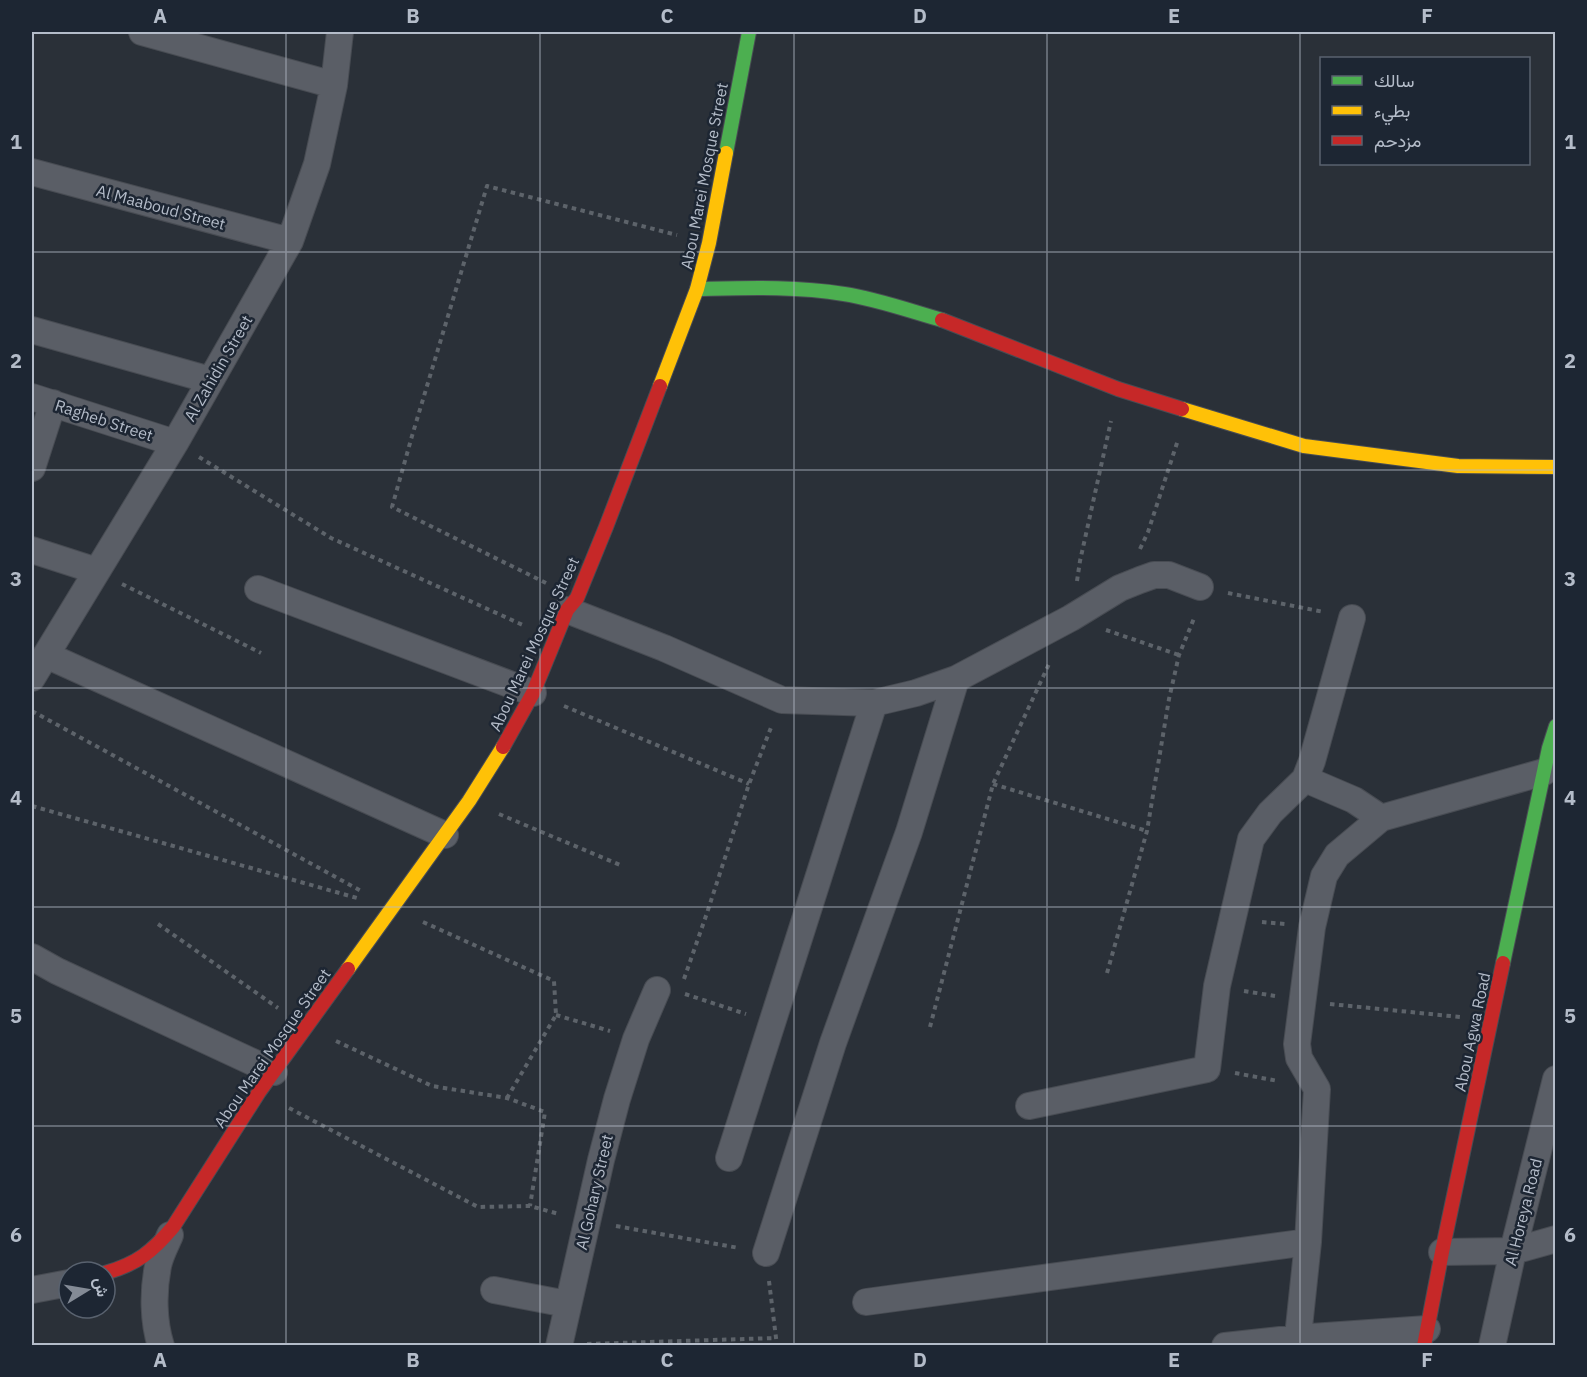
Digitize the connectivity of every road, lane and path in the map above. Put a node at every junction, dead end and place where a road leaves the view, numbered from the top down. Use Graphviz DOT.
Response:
graph roads {
  1 [pos="142,32"];
  2 [pos="340,32"];
  3 [pos="749,32"];
  4 [pos="334,85"];
  5 [pos="32,172"];
  6 [pos="290,241"];
  7 [pos="709,243"];
  8 [pos="697,289"];
  9 [pos="32,330"];
  10 [pos="210,380"];
  11 [pos="1118,389"];
  12 [pos="42,400"];
  13 [pos="1187,411"];
  14 [pos="175,443"];
  15 [pos="1556,467"];
  16 [pos="32,468"];
  17 [pos="32,550"];
  18 [pos="97,571"];
  19 [pos="1200,587"];
  20 [pos="1119,588"];
  21 [pos="258,589"];
  22 [pos="572,604"];
  23 [pos="1071,618"];
  24 [pos="1352,618"];
  25 [pos="555,639"];
  26 [pos="261,653"];
  27 [pos="46,655"];
  28 [pos="1179,655"];
  29 [pos="1052,660"];
  30 [pos="32,678"];
  31 [pos="956,679"];
  32 [pos="533,693"];
  33 [pos="782,700"];
  34 [pos="874,702"];
  35 [pos="32,711"];
  36 [pos="1551,749"];
  37 [pos="1305,780"];
  38 [pos="749,784"];
  39 [pos="993,784"];
  40 [pos="469,801"];
  41 [pos="32,806"];
  42 [pos="1381,818"];
  43 [pos="1147,831"];
  44 [pos="445,835"];
  45 [pos="620,865"];
  46 [pos="392,908"];
  47 [pos="1232,919"];
  48 [pos="158,924"];
  49 [pos="1312,927"];
  50 [pos="32,957"];
  51 [pos="1107,973"];
  52 [pos="683,980"];
  53 [pos="1217,986"];
  54 [pos="657,990"];
  55 [pos="1303,1001"];
  56 [pos="556,1015"];
  57 [pos="1491,1020"];
  58 [pos="306,1027"];
  59 [pos="930,1027"];
  60 [pos="636,1039"];
  61 [pos="1207,1069"];
  62 [pos="1556,1079"];
  63 [pos="266,1082"];
  64 [pos="1317,1089"];
  65 [pos="507,1098"];
  66 [pos="1029,1106"];
  67 [pos="729,1158"];
  68 [pos="588,1221"];
  69 [pos="173,1227"];
  70 [pos="1556,1239"];
  71 [pos="1308,1242"];
  72 [pos="1513,1251"];
  73 [pos="1442,1252"];
  74 [pos="766,1253"];
  75 [pos="117,1269"];
  76 [pos="57,1285"];
  77 [pos="32,1290"];
  78 [pos="494,1290"];
  79 [pos="866,1302"];
  80 [pos="567,1304"];
  81 [pos="1425,1337"];
  82 [pos="776,1338"];
  83 [pos="1297,1342"];
  84 [pos="559,1345"];
  85 [pos="161,1346"];
  86 [pos="777,1346"];
  87 [pos="1225,1346"];
  88 [pos="1492,1346"];
  1 -- 4 [label="street"];
  2 -- 4 [label="street, Al Zahidin Street"];
  3 -- 7 [label="street, Abou Marei Mosque Street"];
  4 -- 6 [label="street, Al Zahidin Street"];
  5 -- 6 [label="street, Al Maaboud Street"];
  6 -- 10 [label="street, Al Zahidin Street"];
  7 -- 8 [label="street, Abou Marei Mosque Street"];
  7 -- 22 [label="path"];
  8 -- 11 [label="street"];
  8 -- 22 [label="street, Abou Marei Mosque Street"];
  9 -- 10 [label="street"];
  10 -- 14 [label="street, Al Zahidin Street"];
  11 -- 13 [label="street"];
  11 -- 23 [label="path"];
  12 -- 14 [label="street, Ragheb Street"];
  12 -- 16 [label="street"];
  13 -- 15 [label="street"];
  13 -- 20 [label="path"];
  14 -- 18 [label="street, Al Zahidin Street"];
  14 -- 25 [label="path"];
  17 -- 18 [label="street"];
  18 -- 26 [label="path"];
  18 -- 27 [label="street, Al Zahidin Street"];
  19 -- 20 [label="street"];
  19 -- 24 [label="path"];
  19 -- 28 [label="path"];
  20 -- 23 [label="street"];
  21 -- 32 [label="street"];
  22 -- 25 [label="street, Abou Marei Mosque Street"];
  22 -- 33 [label="street"];
  23 -- 28 [label="path"];
  23 -- 31 [label="street"];
  24 -- 37 [label="street"];
  25 -- 32 [label="street, Abou Marei Mosque Street"];
  27 -- 30 [label="street, Al Zahidin Street"];
  27 -- 44 [label="street"];
  28 -- 43 [label="path"];
  29 -- 39 [label="path"];
  31 -- 34 [label="street"];
  31 -- 74 [label="street"];
  32 -- 38 [label="path"];
  32 -- 40 [label="street, Abou Marei Mosque Street"];
  33 -- 34 [label="street"];
  33 -- 38 [label="path"];
  34 -- 67 [label="street"];
  35 -- 46 [label="path"];
  36 -- 42 [label="street"];
  36 -- 57 [label="street, Abou Agwa Road"];
  37 -- 42 [label="street"];
  37 -- 47 [label="street"];
  38 -- 52 [label="path"];
  39 -- 43 [label="path"];
  39 -- 59 [label="path"];
  40 -- 44 [label="street, Abou Marei Mosque Street"];
  40 -- 45 [label="path"];
  41 -- 46 [label="path"];
  42 -- 49 [label="street"];
  43 -- 51 [label="path"];
  44 -- 46 [label="street, Abou Marei Mosque Street"];
  46 -- 56 [label="path"];
  46 -- 58 [label="street, Abou Marei Mosque Street"];
  47 -- 49 [label="path"];
  47 -- 53 [label="street"];
  48 -- 58 [label="path"];
  49 -- 55 [label="street"];
  50 -- 63 [label="street"];
  53 -- 55 [label="path"];
  53 -- 61 [label="street"];
  54 -- 60 [label="street, Al Gohary Street"];
  55 -- 57 [label="path"];
  55 -- 64 [label="street"];
  56 -- 60 [label="path"];
  56 -- 65 [label="path"];
  57 -- 73 [label="street, Abou Agwa Road"];
  58 -- 63 [label="street, Abou Marei Mosque Street"];
  58 -- 65 [label="path"];
  60 -- 68 [label="street, Al Gohary Street"];
  61 -- 64 [label="path"];
  61 -- 66 [label="street"];
  62 -- 72 [label="street, Al Horeya Road"];
  63 -- 65 [label="path"];
  63 -- 69 [label="street, Abou Marei Mosque Street"];
  64 -- 71 [label="street"];
  68 -- 74 [label="path"];
  68 -- 80 [label="street, Al Gohary Street"];
  69 -- 75 [label="street, Abou Marei Mosque Street"];
  69 -- 85 [label="street"];
  70 -- 72 [label="street"];
  71 -- 79 [label="street"];
  71 -- 83 [label="street"];
  72 -- 73 [label="street"];
  72 -- 88 [label="street, Al Horeya Road"];
  73 -- 81 [label="street, Abou Agwa Road"];
  74 -- 82 [label="path"];
  76 -- 77 [label="street"];
  78 -- 80 [label="street"];
  80 -- 84 [label="street, Al Gohary Street"];
  81 -- 83 [label="street"];
  82 -- 84 [label="path"];
  82 -- 86 [label="path"];
  83 -- 87 [label="street"];
}
